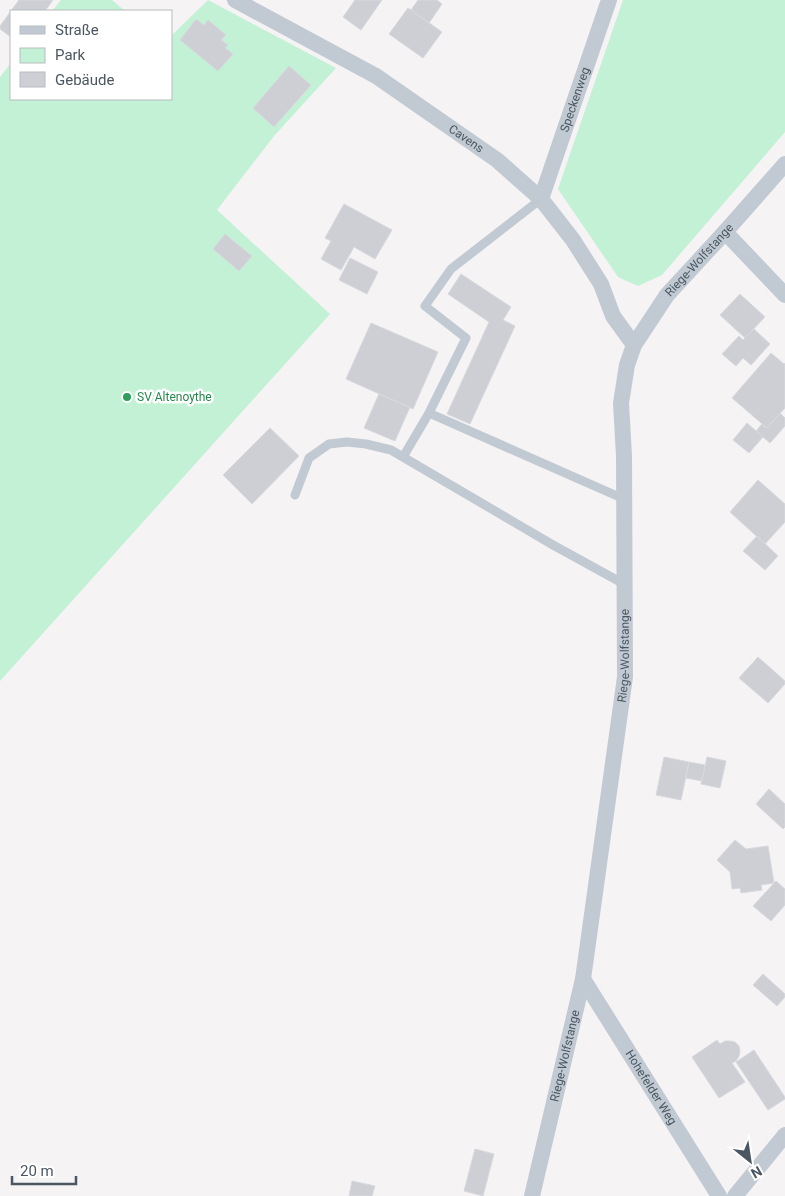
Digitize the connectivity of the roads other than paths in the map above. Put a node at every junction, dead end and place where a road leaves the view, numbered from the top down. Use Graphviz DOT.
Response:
graph roads {
  1 [pos="234,0"];
  2 [pos="609,0"];
  3 [pos="785,164"];
  4 [pos="541,199"];
  5 [pos="725,232"];
  6 [pos="785,295"];
  7 [pos="634,344"];
  8 [pos="429,413"];
  9 [pos="403,457"];
  10 [pos="295,495"];
  11 [pos="624,499"];
  12 [pos="624,584"];
  13 [pos="583,978"];
  14 [pos="785,1135"];
  15 [pos="532,1196"];
  16 [pos="719,1196"];
  17 [pos="735,1196"];
  1 -- 4 [label="street, Cavens"];
  2 -- 4 [label="street, Speckenweg"];
  3 -- 5 [label="street, Riege-Wolfstange"];
  4 -- 7 [label="street, Cavens"];
  4 -- 8 [label="lane"];
  5 -- 6 [label="street"];
  5 -- 7 [label="street, Riege-Wolfstange"];
  7 -- 11 [label="street, Riege-Wolfstange"];
  8 -- 9 [label="lane"];
  8 -- 11 [label="lane"];
  9 -- 10 [label="lane"];
  9 -- 12 [label="lane"];
  11 -- 12 [label="street, Riege-Wolfstange"];
  12 -- 13 [label="street, Riege-Wolfstange"];
  13 -- 15 [label="street, Riege-Wolfstange"];
  13 -- 16 [label="street, Hohefelder Weg"];
  14 -- 17 [label="street"];
}
